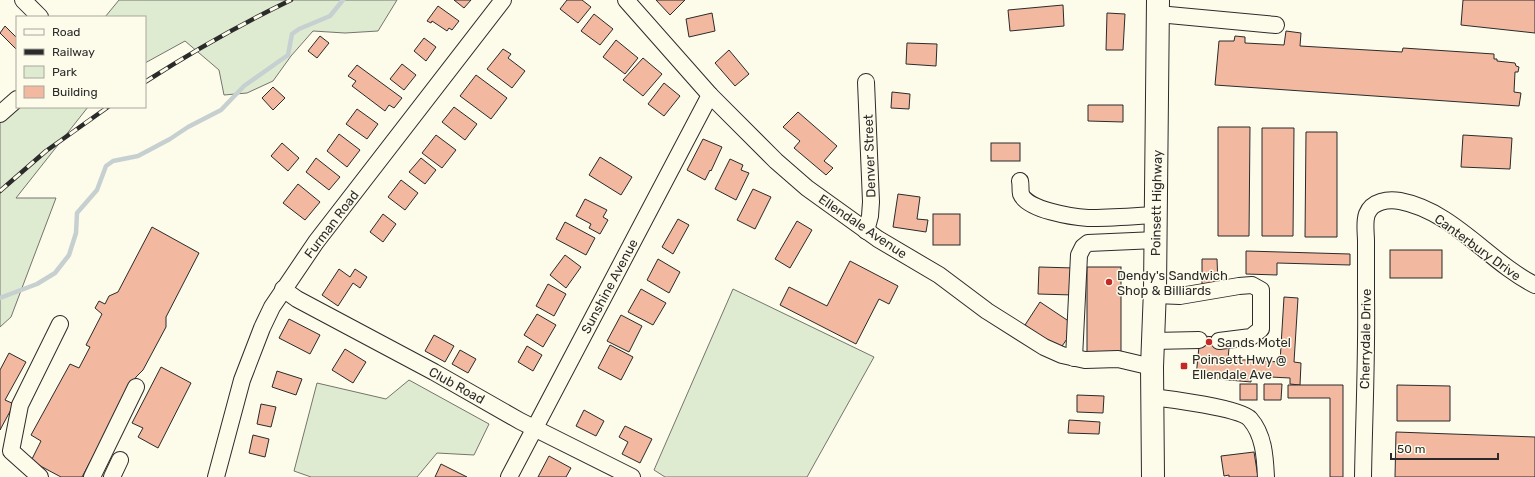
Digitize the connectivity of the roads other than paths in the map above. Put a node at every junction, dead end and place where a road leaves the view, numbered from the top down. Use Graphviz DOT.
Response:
graph roads {
  1 [pos="23,0"];
  2 [pos="503,0"];
  3 [pos="626,0"];
  4 [pos="1158,7"];
  5 [pos="39,16"];
  6 [pos="1276,25"];
  7 [pos="866,82"];
  8 [pos="710,95"];
  9 [pos="16,100"];
  10 [pos="0,114"];
  11 [pos="1020,181"];
  12 [pos="1375,204"];
  13 [pos="1156,215"];
  14 [pos="866,231"];
  15 [pos="1156,240"];
  16 [pos="1535,286"];
  17 [pos="283,289"];
  18 [pos="1155,295"];
  19 [pos="60,324"];
  20 [pos="1199,340"];
  21 [pos="1153,341"];
  22 [pos="1220,341"];
  23 [pos="1074,358"];
  24 [pos="1152,367"];
  25 [pos="136,386"];
  26 [pos="1152,397"];
  27 [pos="535,428"];
  28 [pos="120,460"];
  29 [pos="40,477"];
  30 [pos="92,477"];
  31 [pos="112,477"];
  32 [pos="216,477"];
  33 [pos="509,477"];
  34 [pos="632,477"];
  35 [pos="1152,477"];
  36 [pos="1266,477"];
  37 [pos="1363,477"];
  1 -- 5 [label="street"];
  2 -- 17 [label="street, Furman Road"];
  3 -- 8 [label="street, Ellendale Avenue"];
  4 -- 6 [label="street"];
  4 -- 13 [label="highway, Poinsett Highway"];
  7 -- 14 [label="street, Denver Street"];
  8 -- 14 [label="street, Ellendale Avenue"];
  8 -- 27 [label="street, Sunshine Avenue"];
  9 -- 10 [label="street"];
  11 -- 13 [label="street"];
  12 -- 16 [label="street, Canterbury Drive"];
  12 -- 37 [label="street, Cherrydale Drive"];
  13 -- 15 [label="highway, Poinsett Highway"];
  14 -- 23 [label="street, Ellendale Avenue"];
  15 -- 18 [label="highway, Poinsett Highway"];
  15 -- 23 [label="street"];
  17 -- 27 [label="street, Club Road"];
  17 -- 32 [label="street, Furman Road"];
  18 -- 21 [label="highway, Poinsett Highway"];
  18 -- 22 [label="street"];
  19 -- 29 [label="street"];
  20 -- 21 [label="street"];
  21 -- 24 [label="highway, Poinsett Highway"];
  23 -- 24 [label="street, Ellendale Avenue"];
  24 -- 26 [label="highway, Poinsett Highway"];
  25 -- 30 [label="street"];
  26 -- 35 [label="highway, Poinsett Highway"];
  26 -- 36 [label="street"];
  27 -- 33 [label="street, Sunshine Avenue"];
  27 -- 34 [label="street, Club Road"];
  28 -- 31 [label="street"];
}
